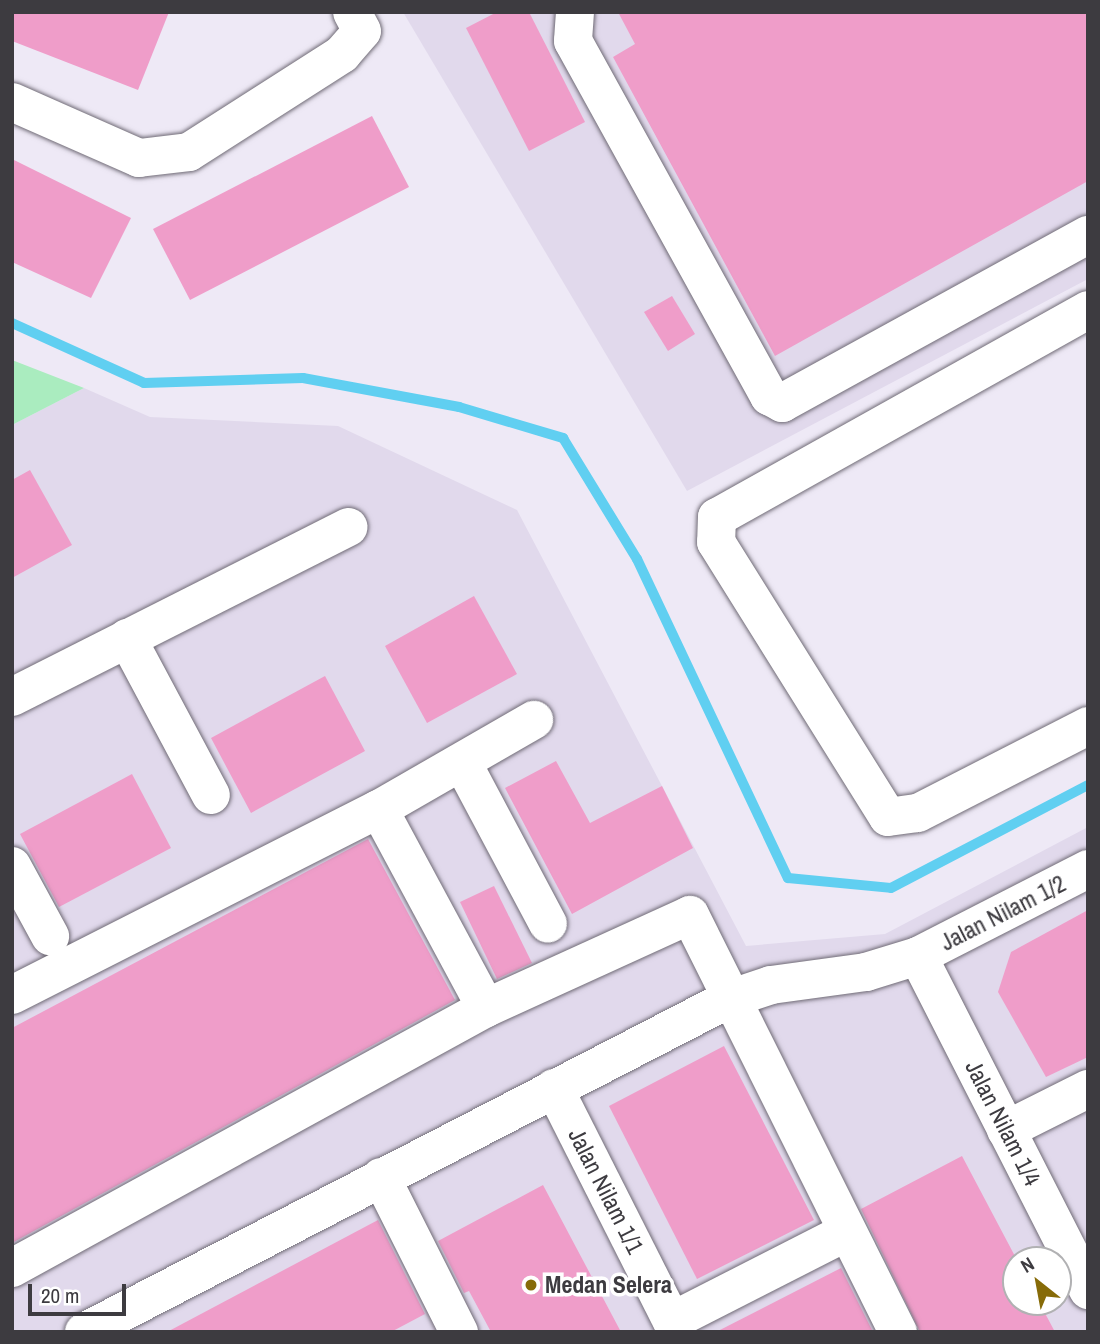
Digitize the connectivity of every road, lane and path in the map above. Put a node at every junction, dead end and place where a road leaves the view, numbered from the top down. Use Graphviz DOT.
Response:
graph roads {
  1 [pos="352,12"];
  2 [pos="575,12"];
  3 [pos="12,102"];
  4 [pos="1088,234"];
  5 [pos="1088,310"];
  6 [pos="349,527"];
  7 [pos="127,638"];
  8 [pos="12,697"];
  9 [pos="534,720"];
  10 [pos="1088,726"];
  11 [pos="462,762"];
  12 [pos="211,795"];
  13 [pos="379,809"];
  14 [pos="12,866"];
  15 [pos="1088,869"];
  16 [pos="548,924"];
  17 [pos="50,936"];
  18 [pos="918,956"];
  19 [pos="12,995"];
  20 [pos="729,999"];
  21 [pos="486,1008"];
  22 [pos="554,1088"];
  23 [pos="1088,1089"];
  24 [pos="1006,1130"];
  25 [pos="381,1177"];
  26 [pos="847,1232"];
  27 [pos="12,1268"];
  28 [pos="1088,1290"];
  29 [pos="675,1326"];
  30 [pos="84,1332"];
  31 [pos="459,1332"];
  32 [pos="898,1332"];
  1 -- 3 [label="street"];
  2 -- 4 [label="street"];
  5 -- 10 [label="street"];
  6 -- 7 [label="street"];
  7 -- 8 [label="street"];
  7 -- 12 [label="street"];
  9 -- 11 [label="street"];
  11 -- 13 [label="street"];
  11 -- 16 [label="street"];
  13 -- 19 [label="street"];
  13 -- 21 [label="street"];
  14 -- 17 [label="street"];
  15 -- 18 [label="street, Jalan Nilam 1/2"];
  18 -- 20 [label="street, Jalan Nilam 1/2"];
  18 -- 24 [label="street, Jalan Nilam 1/4"];
  20 -- 21 [label="street"];
  20 -- 22 [label="street, Jalan Nilam 1/2"];
  20 -- 26 [label="street"];
  21 -- 27 [label="street"];
  22 -- 25 [label="street, Jalan Nilam 1/2"];
  22 -- 29 [label="street, Jalan Nilam 1/1"];
  23 -- 24 [label="street"];
  24 -- 28 [label="street, Jalan Nilam 1/4"];
  25 -- 30 [label="street, Jalan Nilam 1/2"];
  25 -- 31 [label="street"];
  26 -- 29 [label="street"];
  26 -- 32 [label="street"];
}
